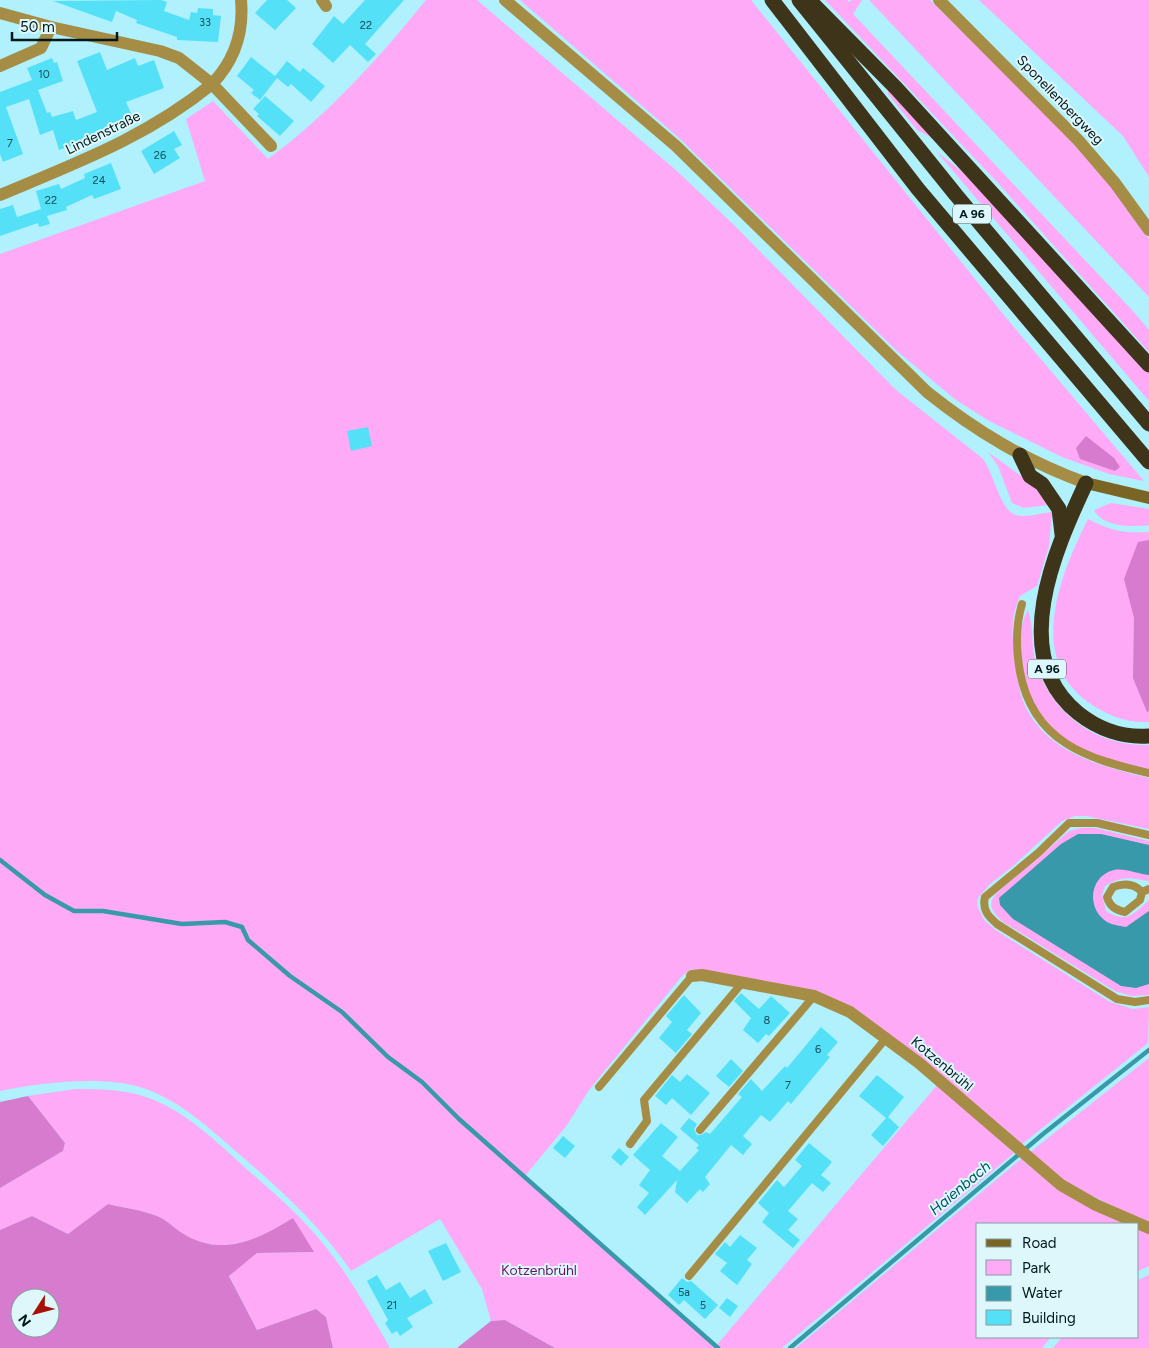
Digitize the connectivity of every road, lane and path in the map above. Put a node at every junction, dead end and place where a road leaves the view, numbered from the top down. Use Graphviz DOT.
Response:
graph roads {
  1 [pos="241,0"];
  2 [pos="505,0"];
  3 [pos="772,0"];
  4 [pos="799,0"];
  5 [pos="809,0"];
  6 [pos="939,0"];
  7 [pos="0,13"];
  8 [pos="51,27"];
  9 [pos="0,66"];
  10 [pos="212,84"];
  11 [pos="271,146"];
  12 [pos="0,195"];
  13 [pos="1149,230"];
  14 [pos="1149,365"];
  15 [pos="1149,424"];
  16 [pos="1020,455"];
  17 [pos="1149,462"];
  18 [pos="1086,483"];
  19 [pos="1149,498"];
  20 [pos="1062,541"];
  21 [pos="1022,604"];
  22 [pos="1149,736"];
  23 [pos="1149,772"];
  24 [pos="1149,835"];
  25 [pos="1146,890"];
  26 [pos="692,976"];
  27 [pos="742,983"];
  28 [pos="814,996"];
  29 [pos="1149,1000"];
  30 [pos="887,1037"];
  31 [pos="599,1086"];
  32 [pos="700,1130"];
  33 [pos="630,1144"];
  34 [pos="1138,1223"];
  35 [pos="689,1276"];
  1 -- 10 [label="street, Lindenstraße"];
  2 -- 16 [label="street"];
  3 -- 17 [label="highway, A 96"];
  4 -- 15 [label="highway, A 96"];
  5 -- 14 [label="highway, A 96"];
  6 -- 13 [label="street, Sponellenbergweg"];
  7 -- 8 [label="street"];
  8 -- 9 [label="street"];
  8 -- 10 [label="street"];
  10 -- 11 [label="street"];
  10 -- 12 [label="street, Lindenstraße"];
  16 -- 18 [label="street"];
  16 -- 20 [label="highway, A 96"];
  18 -- 19 [label="main road"];
  18 -- 20 [label="highway, A 96"];
  20 -- 22 [label="highway, A 96"];
  21 -- 23 [label="lane"];
  24 -- 29 [label="lane"];
  25 -- 25 [label="lane"];
  26 -- 27 [label="street, Kotzenbrühl"];
  26 -- 31 [label="lane"];
  27 -- 28 [label="street, Kotzenbrühl"];
  27 -- 33 [label="lane"];
  28 -- 30 [label="street, Kotzenbrühl"];
  28 -- 32 [label="lane"];
  30 -- 34 [label="street, Kotzenbrühl"];
  30 -- 35 [label="lane"];
}
